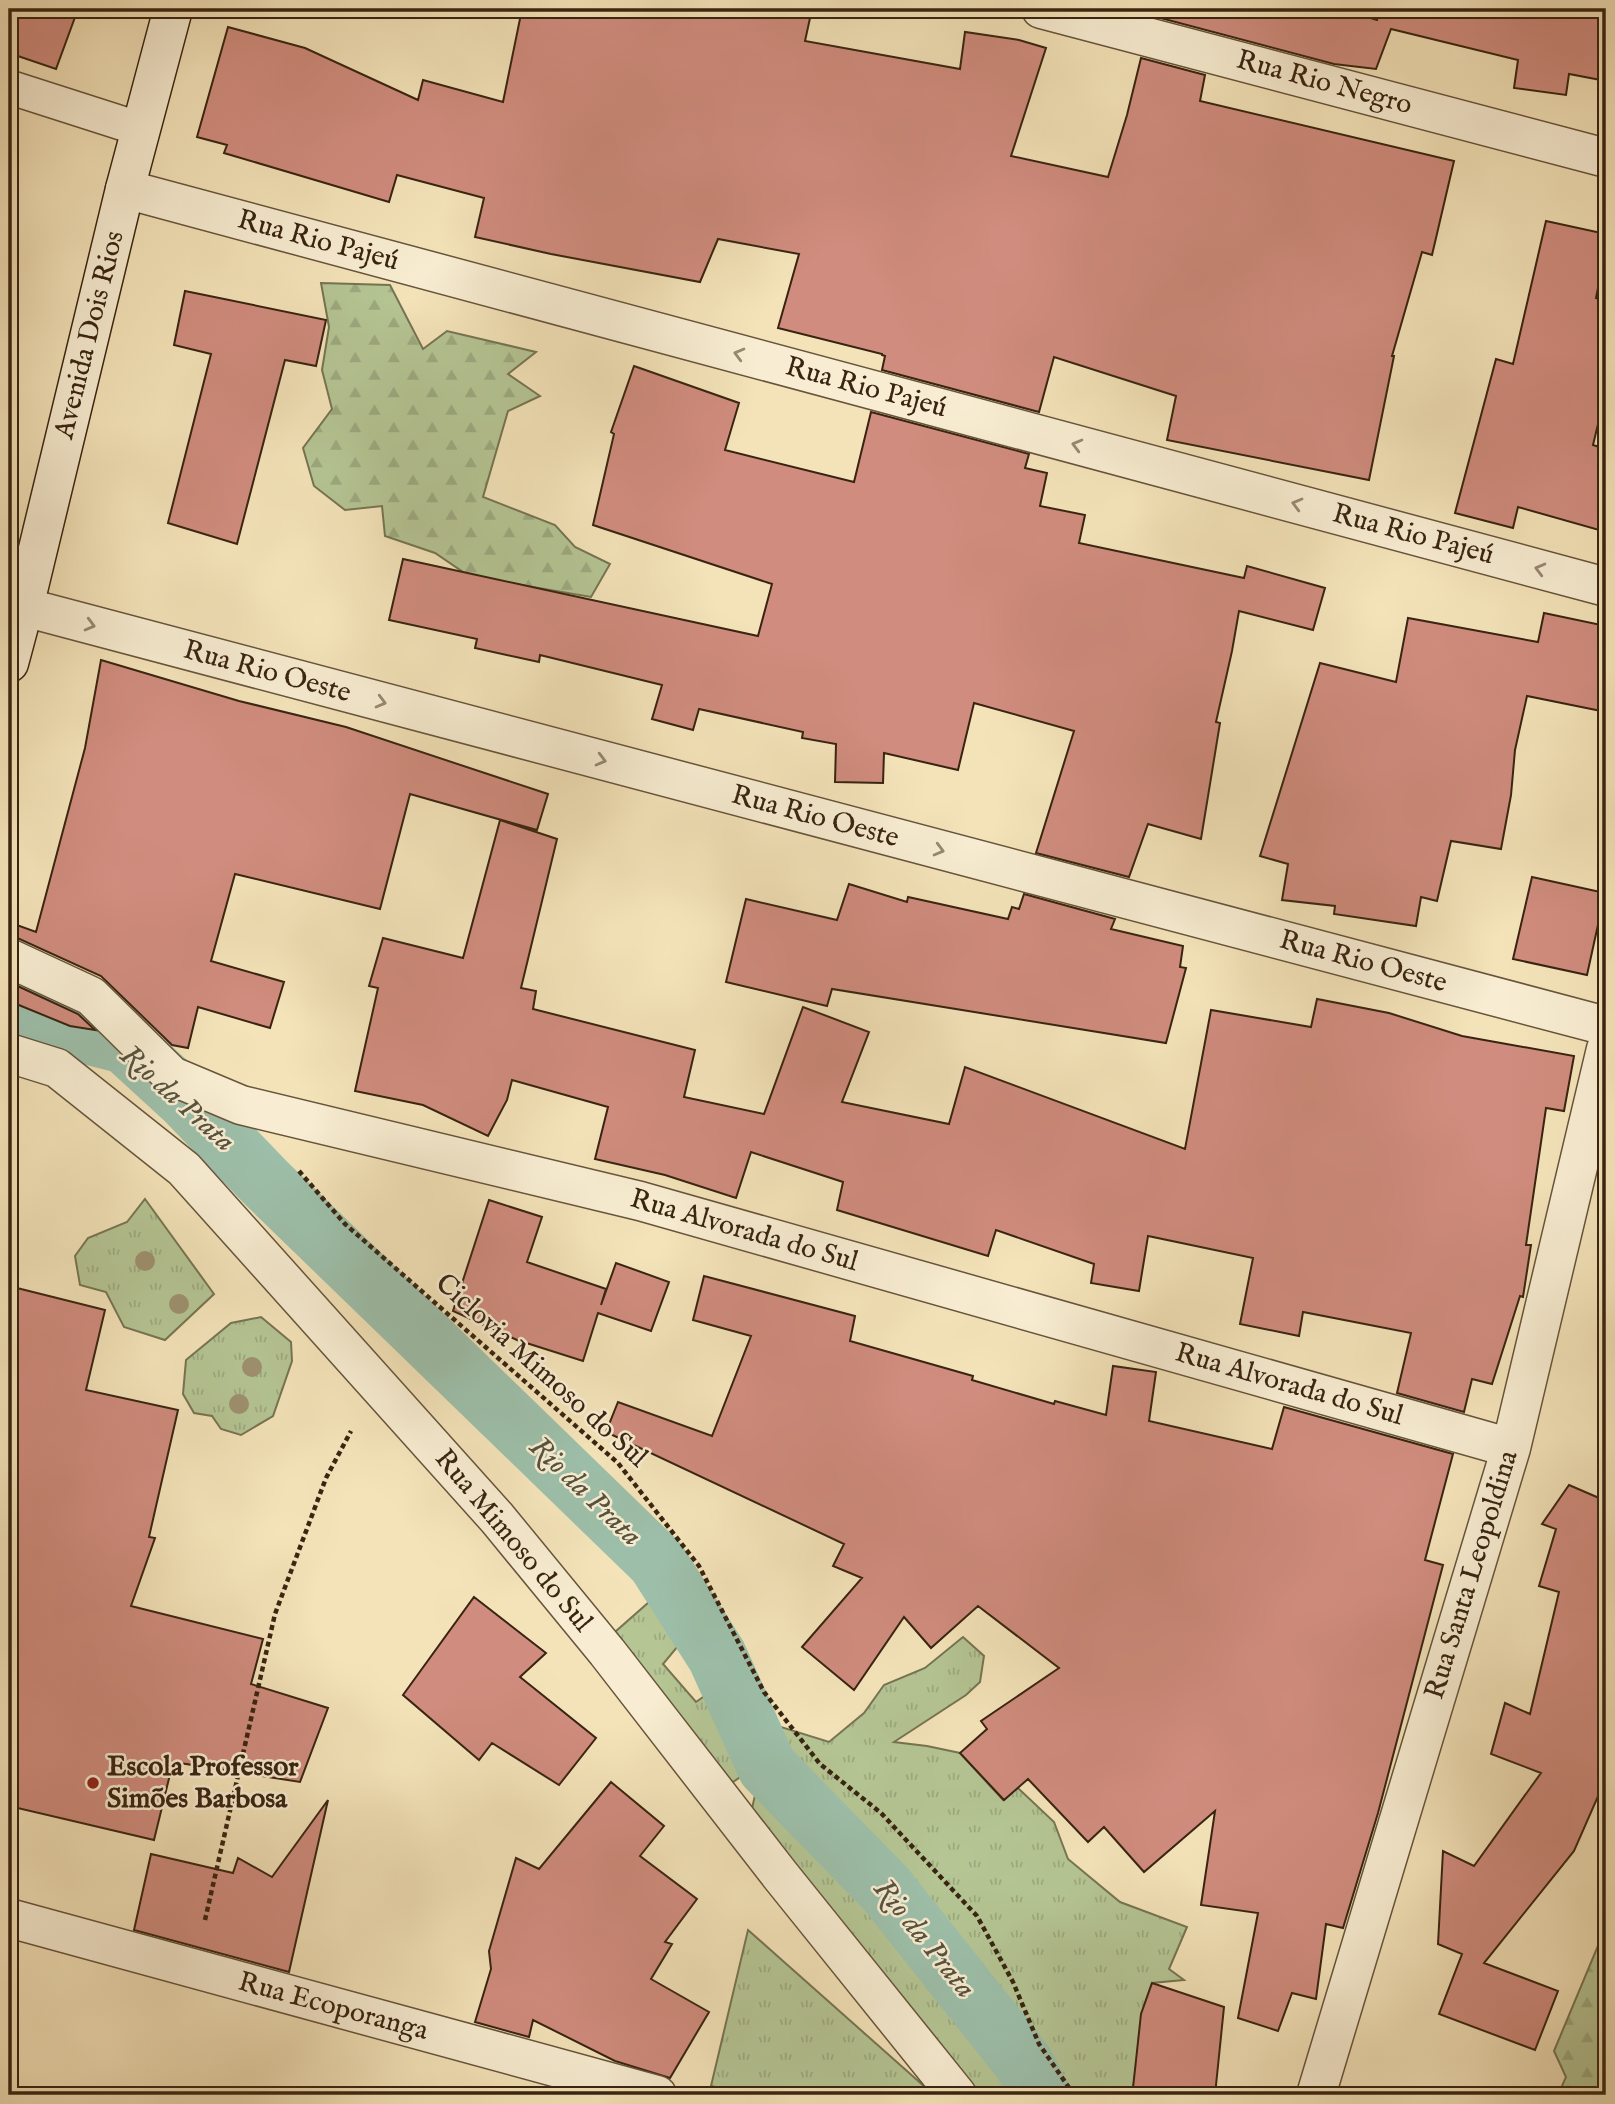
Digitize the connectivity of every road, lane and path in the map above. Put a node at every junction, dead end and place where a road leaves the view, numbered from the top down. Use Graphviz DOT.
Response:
graph roads {
  1 [pos="173,9"];
  2 [pos="1041,9"];
  3 [pos="9,88"];
  4 [pos="140,129"];
  5 [pos="1606,158"];
  6 [pos="125,189"];
  7 [pos="1606,587"];
  8 [pos="24,607"];
  9 [pos="9,663"];
  10 [pos="9,958"];
  11 [pos="1606,1026"];
  12 [pos="1606,1049"];
  13 [pos="9,1053"];
  14 [pos="293,1165"];
  15 [pos="376,1384"];
  16 [pos="1511,1448"];
  17 [pos="9,1918"];
  18 [pos="194,1969"];
  19 [pos="657,2095"];
  20 [pos="957,2095"];
  21 [pos="1074,2095"];
  22 [pos="1316,2095"];
  1 -- 4 [label="street, Avenida Dois Rios"];
  2 -- 5 [label="street, Rua Rio Negro"];
  3 -- 4 [label="lane"];
  4 -- 6 [label="street, Avenida Dois Rios"];
  7 -- 6 [label="street, Rua Rio Pajeú, one-way"];
  6 -- 8 [label="street, Avenida Dois Rios"];
  8 -- 9 [label="street, Avenida Dois Rios"];
  8 -- 11 [label="street, Rua Rio Oeste, one-way"];
  10 -- 16 [label="street, Rua Alvorada do Sul"];
  12 -- 16 [label="street, Rua Santa Leopoldina"];
  13 -- 15 [label="street, Rua Mimoso do Sul"];
  14 -- 21 [label="path, Ciclovia Mimoso do Sul"];
  15 -- 18 [label="path"];
  15 -- 20 [label="street, Rua Mimoso do Sul"];
  16 -- 22 [label="street, Rua Santa Leopoldina"];
  17 -- 18 [label="street, Rua Ecoporanga"];
  18 -- 19 [label="street, Rua Ecoporanga"];
}
